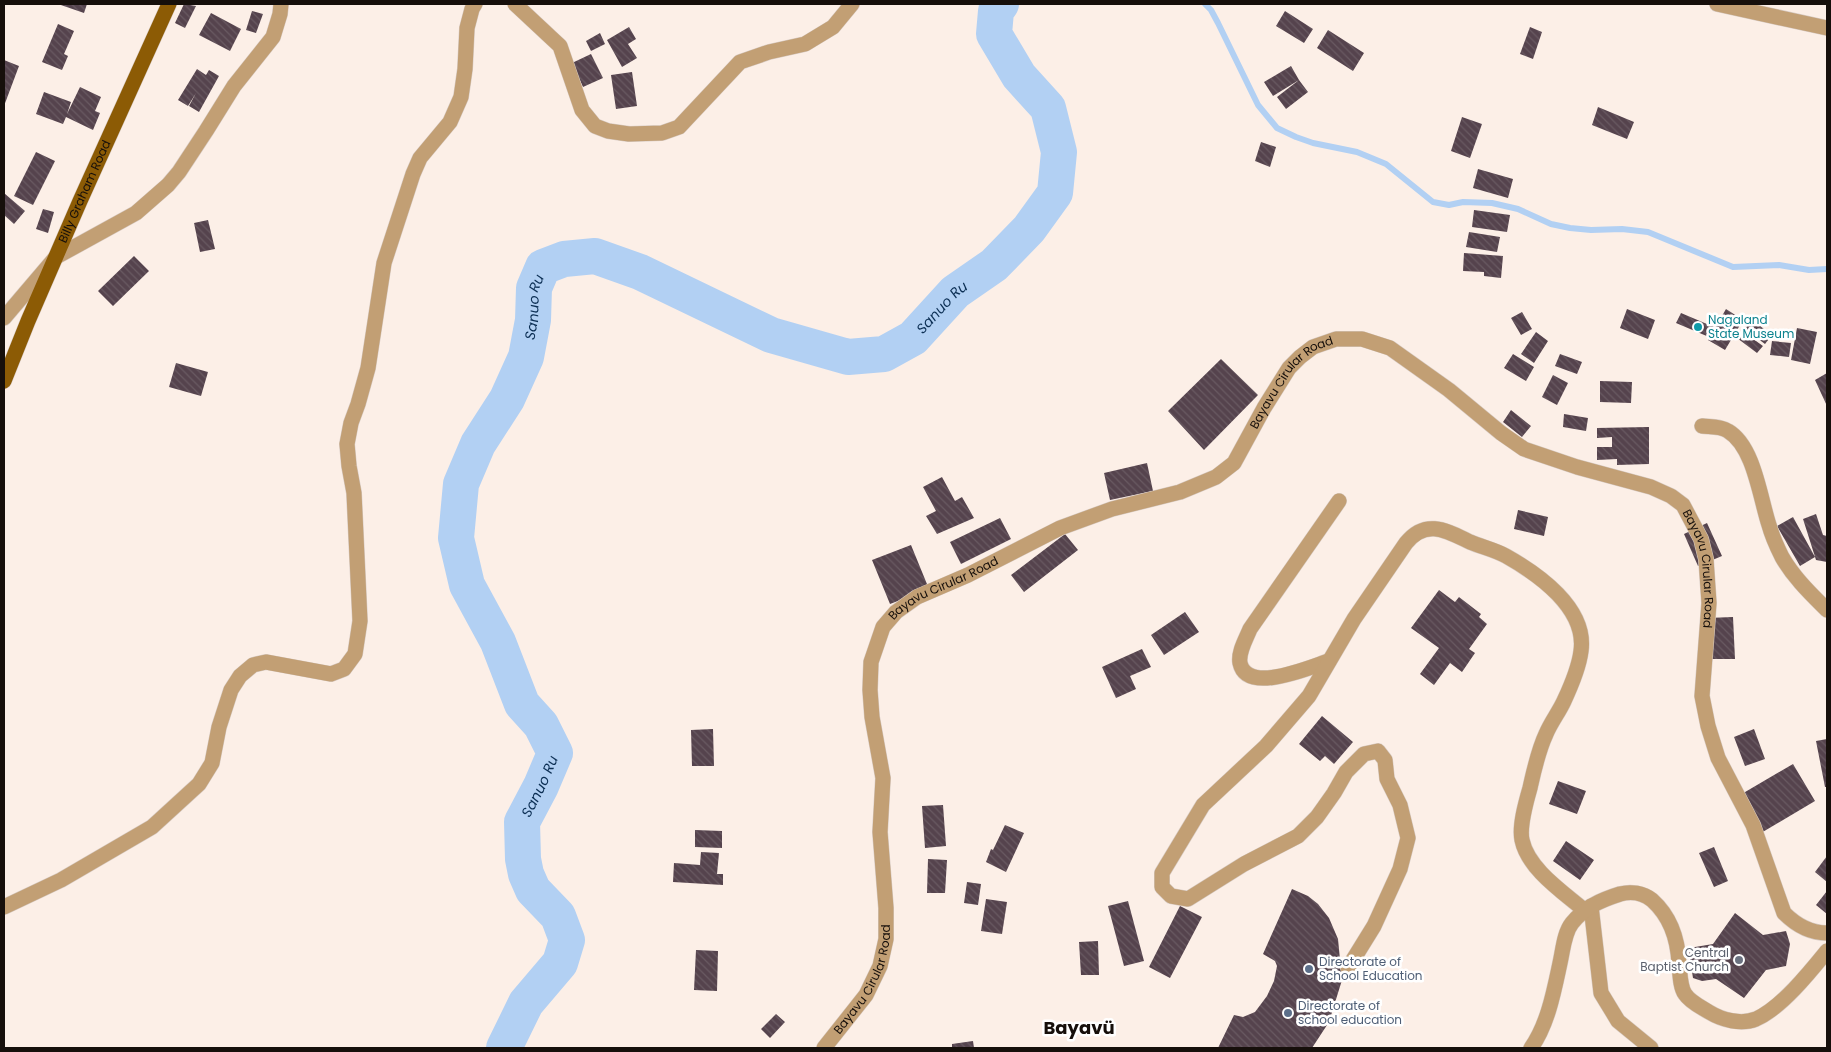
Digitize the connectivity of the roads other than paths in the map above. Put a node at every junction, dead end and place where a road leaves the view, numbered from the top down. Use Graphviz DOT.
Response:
graph roads {
  1 [pos="169,4"];
  2 [pos="281,4"];
  3 [pos="475,4"];
  4 [pos="515,4"];
  5 [pos="852,4"];
  6 [pos="1718,4"];
  7 [pos="1827,28"];
  8 [pos="56,257"];
  9 [pos="4,318"];
  10 [pos="4,381"];
  11 [pos="1702,426"];
  12 [pos="1339,501"];
  13 [pos="1827,610"];
  14 [pos="1329,661"];
  15 [pos="4,907"];
  16 [pos="1587,908"];
  17 [pos="1827,934"];
  18 [pos="1827,951"];
  19 [pos="1348,968"];
  20 [pos="824,1048"];
  21 [pos="1531,1048"];
  22 [pos="1651,1048"];
  1 -- 8 [label="main road, Billy Graham Road"];
  2 -- 8 [label="street"];
  3 -- 15 [label="street"];
  4 -- 5 [label="street"];
  6 -- 7 [label="street"];
  8 -- 9 [label="street"];
  8 -- 10 [label="main road, Billy Graham Road"];
  11 -- 13 [label="street"];
  12 -- 14 [label="street"];
  14 -- 16 [label="street"];
  14 -- 19 [label="street"];
  16 -- 18 [label="street"];
  16 -- 21 [label="street"];
  16 -- 22 [label="street"];
  17 -- 20 [label="street, Bayavu Cirular Road"];
}
